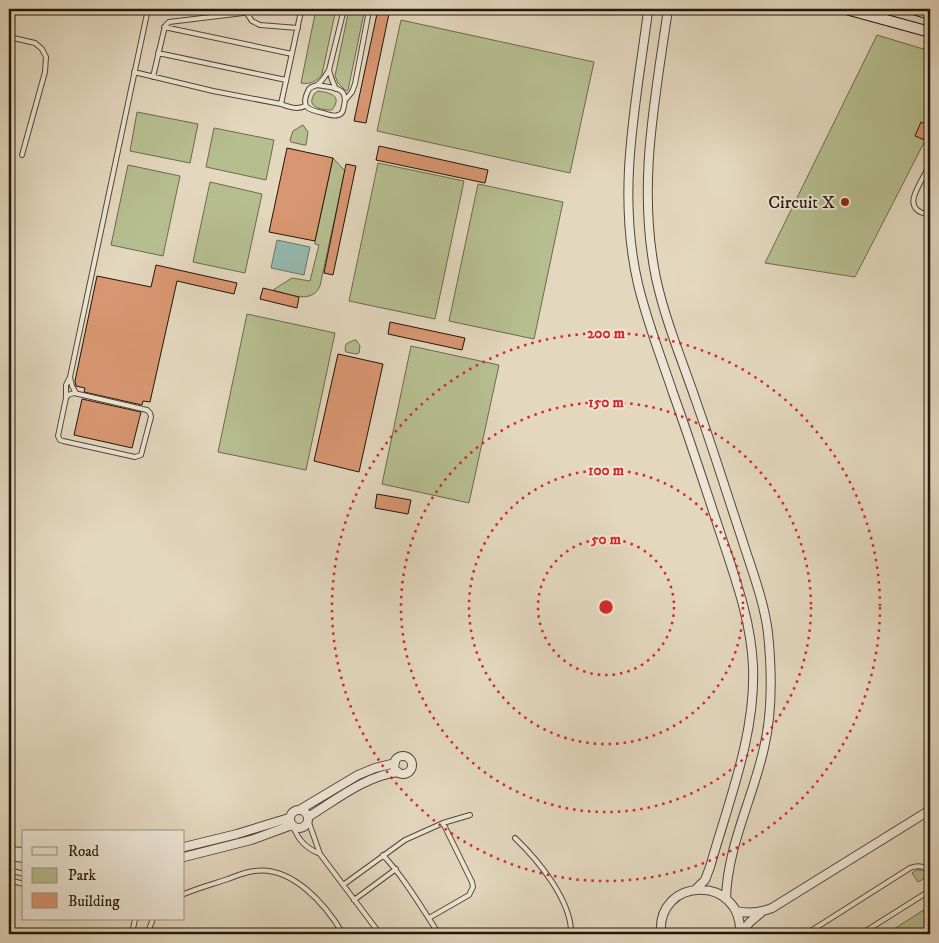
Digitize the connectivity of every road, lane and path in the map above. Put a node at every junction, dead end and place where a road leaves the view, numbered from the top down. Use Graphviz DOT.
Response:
graph roads {
  1 [pos="148,9"];
  2 [pos="276,9"];
  3 [pos="298,9"];
  4 [pos="344,9"];
  5 [pos="368,9"];
  6 [pos="648,9"];
  7 [pos="668,9"];
  8 [pos="846,9"];
  9 [pos="913,9"];
  10 [pos="246,12"];
  11 [pos="930,14"];
  12 [pos="164,27"];
  13 [pos="298,28"];
  14 [pos="930,32"];
  15 [pos="9,38"];
  16 [pos="158,53"];
  17 [pos="292,54"];
  18 [pos="329,70"];
  19 [pos="134,72"];
  20 [pos="153,77"];
  21 [pos="286,80"];
  22 [pos="317,85"];
  23 [pos="336,89"];
  24 [pos="346,99"];
  25 [pos="281,104"];
  26 [pos="305,106"];
  27 [pos="22,155"];
  28 [pos="930,164"];
  29 [pos="930,213"];
  30 [pos="70,377"];
  31 [pos="76,393"];
  32 [pos="66,398"];
  33 [pos="394,763"];
  34 [pos="398,772"];
  35 [pos="301,809"];
  36 [pos="930,810"];
  37 [pos="470,815"];
  38 [pos="308,819"];
  39 [pos="443,822"];
  40 [pos="292,823"];
  41 [pos="515,838"];
  42 [pos="185,847"];
  43 [pos="9,851"];
  44 [pos="22,852"];
  45 [pos="320,854"];
  46 [pos="382,855"];
  47 [pos="9,856"];
  48 [pos="185,857"];
  49 [pos="22,858"];
  50 [pos="930,860"];
  51 [pos="925,868"];
  52 [pos="9,870"];
  53 [pos="396,870"];
  54 [pos="930,872"];
  55 [pos="22,873"];
  56 [pos="9,880"];
  57 [pos="22,883"];
  58 [pos="343,885"];
  59 [pos="930,889"];
  60 [pos="695,890"];
  61 [pos="185,894"];
  62 [pos="726,899"];
  63 [pos="354,900"];
  64 [pos="736,911"];
  65 [pos="762,912"];
  66 [pos="429,918"];
  67 [pos="135,920"];
  68 [pos="153,920"];
  69 [pos="132,934"];
  70 [pos="147,934"];
  71 [pos="343,934"];
  72 [pos="380,934"];
  73 [pos="439,934"];
  74 [pos="571,934"];
  75 [pos="661,934"];
  76 [pos="740,934"];
  77 [pos="806,934"];
  78 [pos="861,934"];
  1 -- 19 [label="lane"];
  2 -- 10 [label="lane"];
  3 -- 13 [label="lane"];
  4 -- 18 [label="lane"];
  5 -- 24 [label="lane"];
  6 -- 60 [label="street"];
  7 -- 62 [label="street"];
  8 -- 14 [label="main road"];
  9 -- 11 [label="main road"];
  10 -- 12 [label="lane"];
  10 -- 13 [label="lane"];
  12 -- 16 [label="lane"];
  12 -- 17 [label="lane"];
  13 -- 17 [label="lane"];
  15 -- 27 [label="lane"];
  16 -- 20 [label="lane"];
  16 -- 21 [label="lane"];
  17 -- 21 [label="lane"];
  18 -- 22 [label="lane"];
  18 -- 23 [label="lane"];
  19 -- 20 [label="lane"];
  19 -- 30 [label="lane"];
  20 -- 25 [label="lane"];
  21 -- 25 [label="lane"];
  22 -- 23 [label="lane"];
  22 -- 26 [label="lane"];
  23 -- 24 [label="lane"];
  24 -- 26 [label="lane"];
  25 -- 26 [label="lane"];
  28 -- 29 [label="lane"];
  30 -- 31 [label="lane"];
  30 -- 32 [label="lane"];
  31 -- 32 [label="lane"];
  31 -- 32 [label="lane"];
  33 -- 34 [label="street"];
  33 -- 34 [label="street"];
  33 -- 35 [label="street"];
  34 -- 38 [label="street"];
  35 -- 38 [label="street"];
  35 -- 40 [label="street"];
  36 -- 65 [label="street"];
  37 -- 39 [label="lane"];
  38 -- 40 [label="street"];
  38 -- 45 [label="lane"];
  39 -- 46 [label="lane"];
  39 -- 66 [label="lane"];
  40 -- 42 [label="street"];
  40 -- 45 [label="lane"];
  40 -- 48 [label="street"];
  41 -- 74 [label="lane"];
  43 -- 44 [label="street"];
  45 -- 58 [label="lane"];
  46 -- 53 [label="lane"];
  46 -- 58 [label="lane"];
  47 -- 49 [label="street"];
  50 -- 51 [label="lane"];
  51 -- 54 [label="lane"];
  51 -- 77 [label="lane"];
  52 -- 55 [label="lane"];
  53 -- 63 [label="lane"];
  53 -- 66 [label="lane"];
  56 -- 57 [label="lane"];
  58 -- 63 [label="lane"];
  59 -- 78 [label="lane"];
  60 -- 62 [label="street"];
  60 -- 75 [label="street"];
  61 -- 71 [label="lane"];
  62 -- 64 [label="street"];
  63 -- 72 [label="lane"];
  64 -- 65 [label="street"];
  64 -- 76 [label="street"];
  65 -- 76 [label="street"];
  66 -- 73 [label="lane"];
  67 -- 69 [label="lane"];
  68 -- 70 [label="lane"];
}
